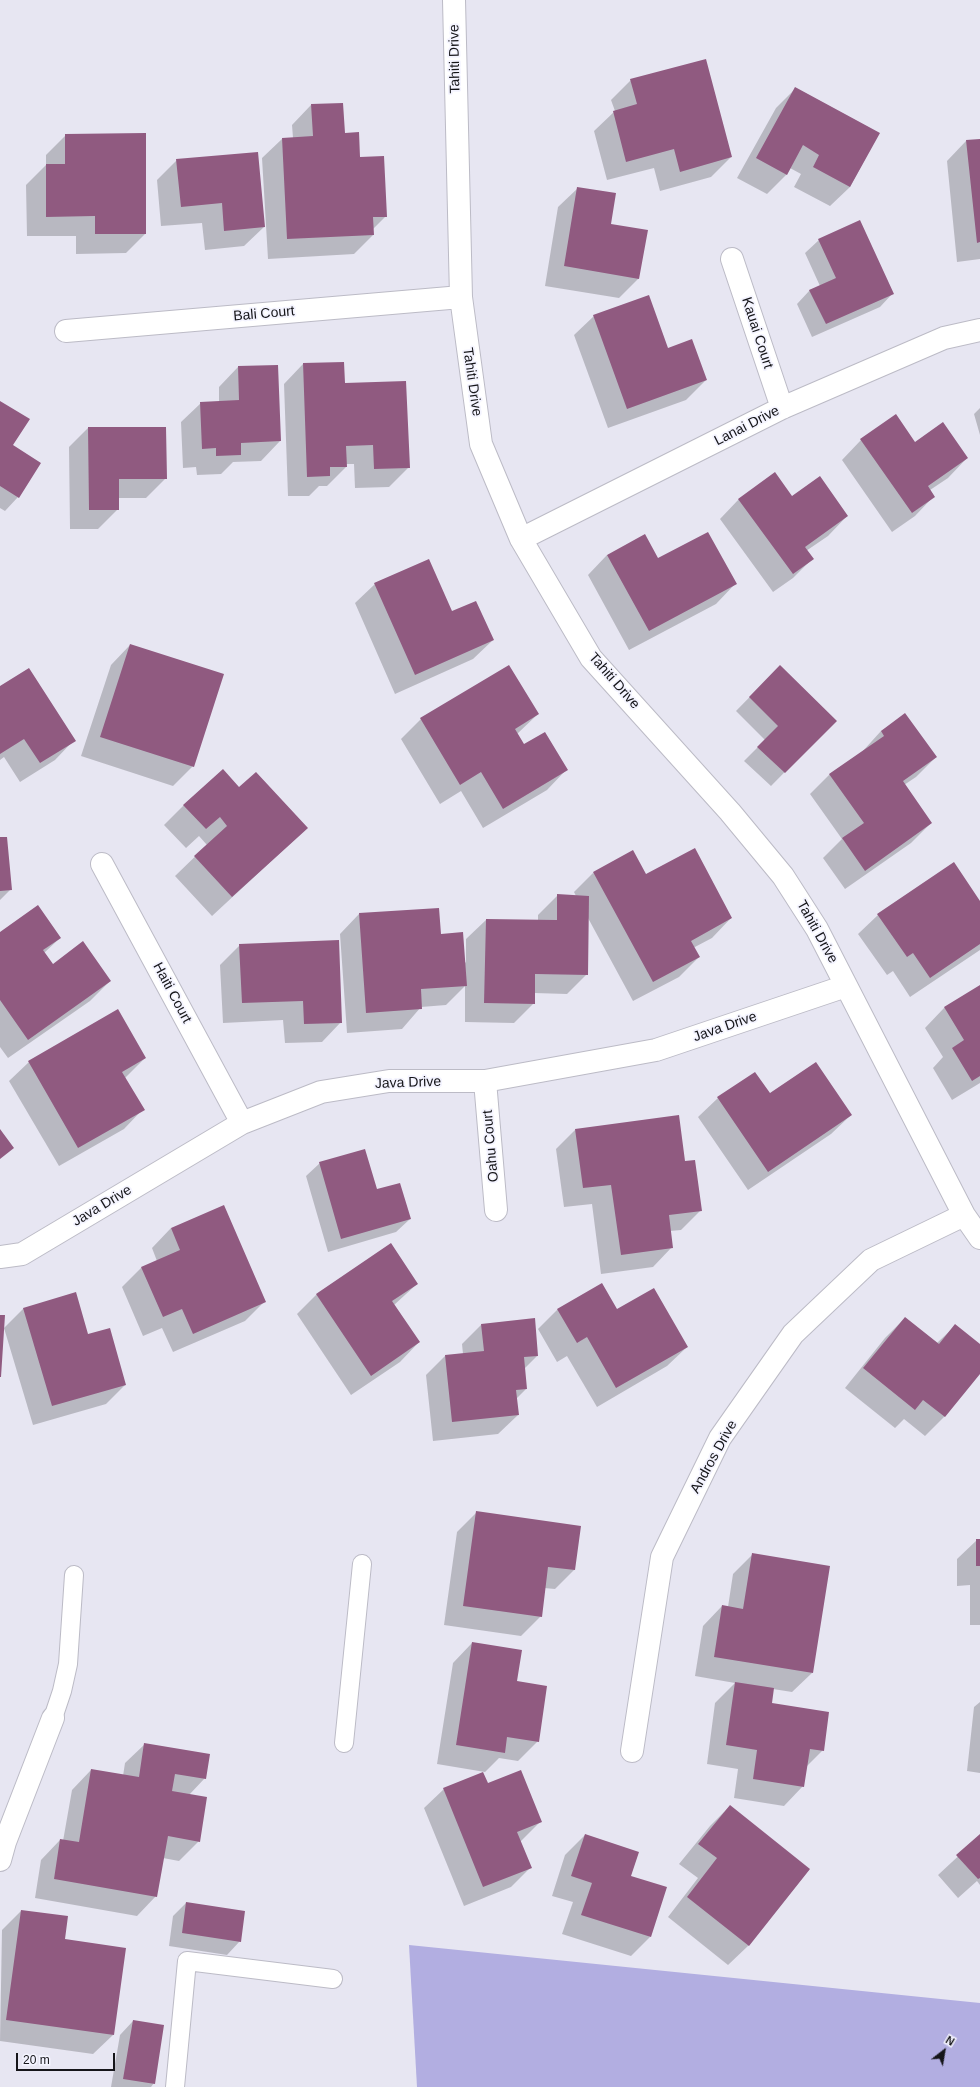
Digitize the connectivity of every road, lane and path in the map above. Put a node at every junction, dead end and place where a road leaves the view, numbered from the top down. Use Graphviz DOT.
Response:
graph roads {
  1 [pos="454,0"];
  2 [pos="732,258"];
  3 [pos="461,297"];
  4 [pos="980,330"];
  5 [pos="66,331"];
  6 [pos="782,408"];
  7 [pos="521,539"];
  8 [pos="102,864"];
  9 [pos="846,986"];
  10 [pos="485,1081"];
  11 [pos="242,1123"];
  12 [pos="496,1210"];
  13 [pos="964,1215"];
  14 [pos="980,1238"];
  15 [pos="0,1257"];
  16 [pos="362,1564"];
  17 [pos="74,1575"];
  18 [pos="53,1718"];
  19 [pos="344,1743"];
  20 [pos="632,1751"];
  21 [pos="0,1860"];
  22 [pos="333,1979"];
  23 [pos="175,2087"];
  1 -- 3 [label="street, Tahiti Drive"];
  2 -- 6 [label="street, Kauai Court"];
  3 -- 5 [label="street, Bali Court"];
  3 -- 7 [label="street, Tahiti Drive"];
  4 -- 6 [label="street, Lanai Drive"];
  6 -- 7 [label="street, Lanai Drive"];
  7 -- 9 [label="street, Tahiti Drive"];
  8 -- 11 [label="street, Haiti Court"];
  9 -- 10 [label="street, Java Drive"];
  9 -- 13 [label="street, Tahiti Drive"];
  10 -- 11 [label="street, Java Drive"];
  10 -- 12 [label="street, Oahu Court"];
  11 -- 15 [label="street, Java Drive"];
  13 -- 14 [label="street, Tahiti Drive"];
  13 -- 20 [label="street, Andros Drive"];
  16 -- 19 [label="lane"];
  17 -- 18 [label="lane"];
  18 -- 21 [label="street"];
  22 -- 23 [label="lane"];
}
